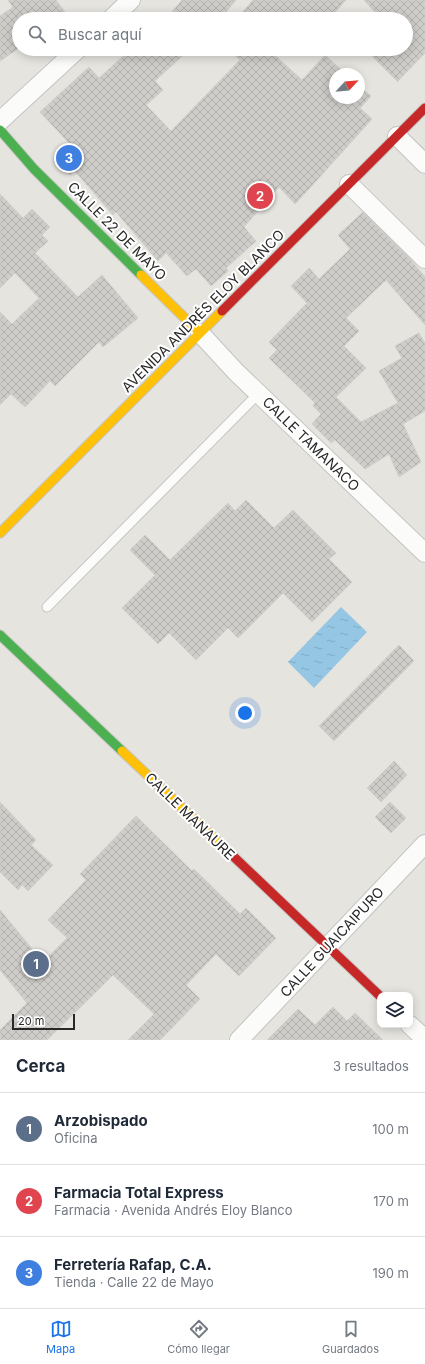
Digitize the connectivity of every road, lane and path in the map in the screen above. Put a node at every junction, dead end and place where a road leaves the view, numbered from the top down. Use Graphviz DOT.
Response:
graph roads {
  1 [pos="131,0"];
  2 [pos="118,12"];
  3 [pos="70,56"];
  4 [pos="425,108"];
  5 [pos="0,121"];
  6 [pos="0,130"];
  7 [pos="397,136"];
  8 [pos="425,164"];
  9 [pos="349,184"];
  10 [pos="425,258"];
  11 [pos="200,333"];
  12 [pos="258,394"];
  13 [pos="0,533"];
  14 [pos="425,553"];
  15 [pos="47,608"];
  16 [pos="0,635"];
  17 [pos="425,844"];
  18 [pos="328,946"];
  19 [pos="377,993"];
  20 [pos="413,1027"];
  21 [pos="425,1039"];
  22 [pos="239,1040"];
  1 -- 2 [label="street"];
  3 -- 5 [label="street"];
  4 -- 7 [label="street, AVENIDA ANDRÉS ELOY BLANCO"];
  6 -- 11 [label="street, CALLE 22 DE MAYO"];
  7 -- 8 [label="street"];
  7 -- 9 [label="street, AVENIDA ANDRÉS ELOY BLANCO"];
  9 -- 10 [label="street"];
  9 -- 11 [label="street, AVENIDA ANDRÉS ELOY BLANCO"];
  11 -- 12 [label="street, CALLE TAMANACO"];
  11 -- 13 [label="street, AVENIDA ANDRÉS ELOY BLANCO"];
  12 -- 14 [label="street, CALLE TAMANACO"];
  12 -- 15 [label="lane"];
  16 -- 18 [label="street, CALLE MANAURE"];
  17 -- 18 [label="street, CALLE GUAICAIPURO"];
  18 -- 19 [label="street, CALLE MANAURE"];
  18 -- 22 [label="street, CALLE GUAICAIPURO"];
  20 -- 21 [label="street"];
}
